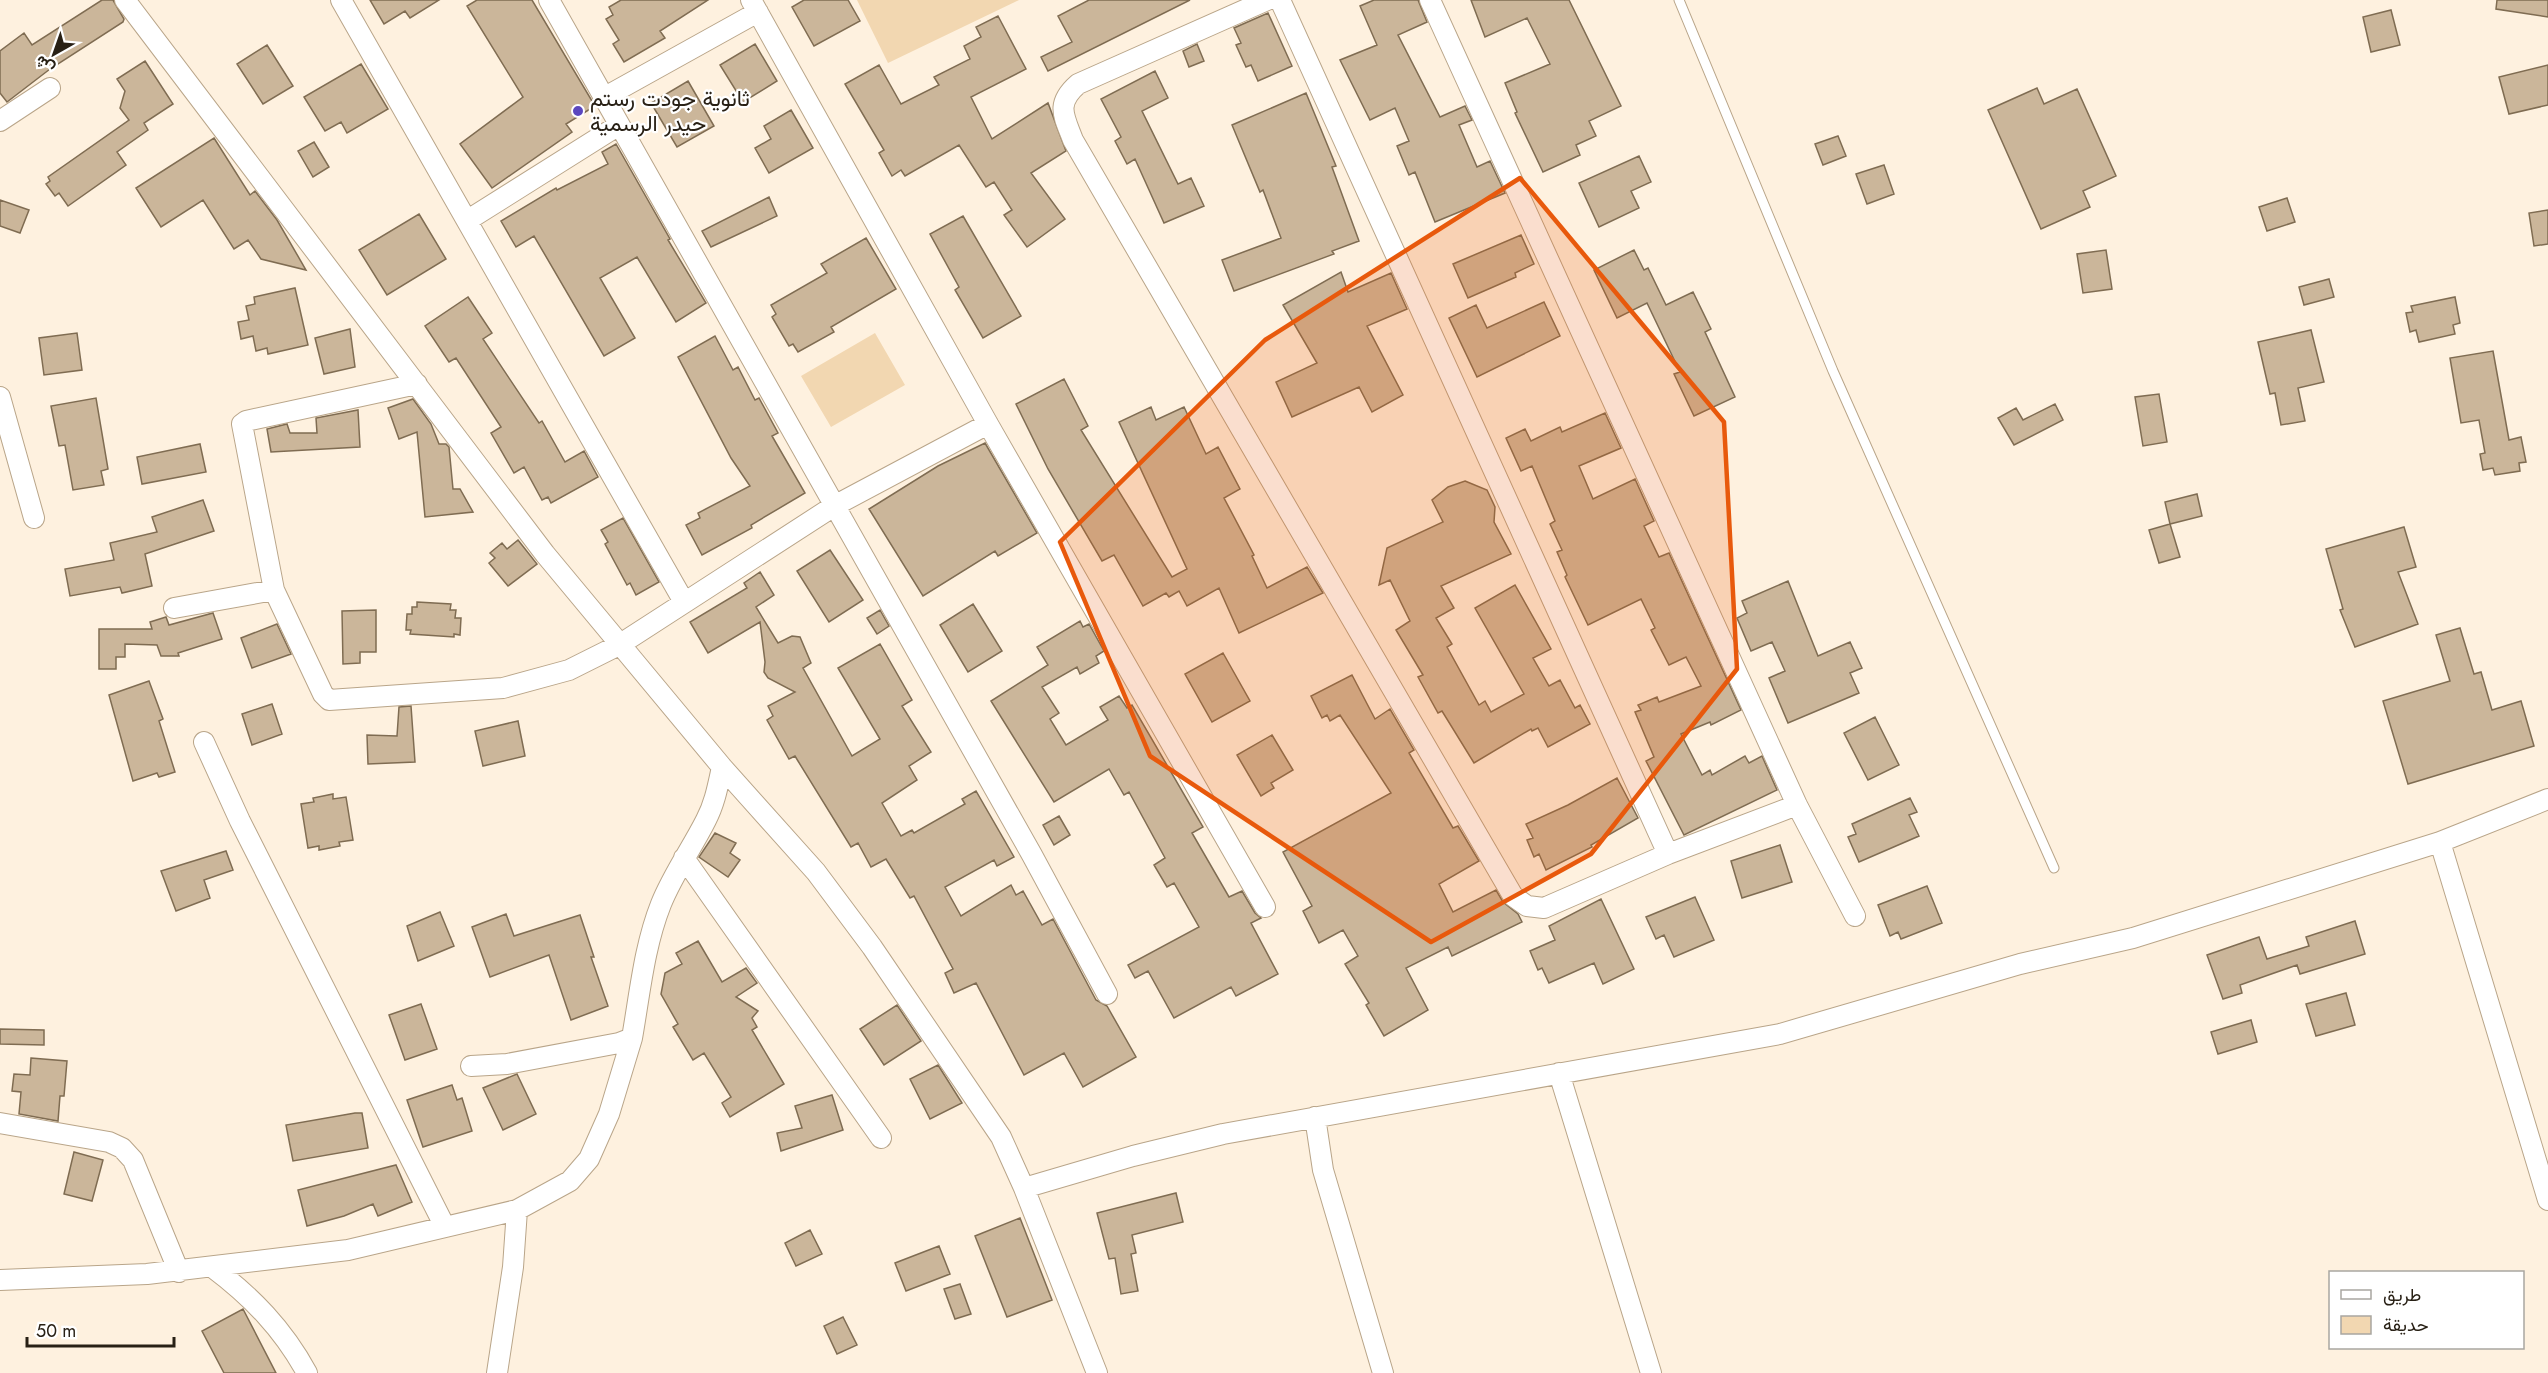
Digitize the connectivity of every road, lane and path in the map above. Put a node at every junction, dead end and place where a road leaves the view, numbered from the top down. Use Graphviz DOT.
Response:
graph roads {
  1 [pos="125,0"];
  2 [pos="340,0"];
  3 [pos="549,0"];
  4 [pos="1267,0"];
  5 [pos="1280,0"];
  6 [pos="1430,0"];
  7 [pos="1679,0"];
  8 [pos="755,6"];
  9 [pos="50,88"];
  10 [pos="604,97"];
  11 [pos="0,121"];
  12 [pos="619,125"];
  13 [pos="468,220"];
  14 [pos="417,384"];
  15 [pos="0,397"];
  16 [pos="988,424"];
  17 [pos="834,506"];
  18 [pos="34,518"];
  19 [pos="274,590"];
  20 [pos="684,602"];
  21 [pos="174,608"];
  22 [pos="620,645"];
  23 [pos="204,742"];
  24 [pos="722,767"];
  25 [pos="2548,800"];
  26 [pos="1797,805"];
  27 [pos="2440,842"];
  28 [pos="1668,854"];
  29 [pos="684,858"];
  30 [pos="2054,868"];
  31 [pos="1264,907"];
  32 [pos="1855,916"];
  33 [pos="1107,994"];
  34 [pos="632,1038"];
  35 [pos="471,1066"];
  36 [pos="1559,1073"];
  37 [pos="1315,1117"];
  38 [pos="0,1123"];
  39 [pos="881,1138"];
  40 [pos="1024,1188"];
  41 [pos="2548,1200"];
  42 [pos="517,1210"];
  43 [pos="445,1227"];
  44 [pos="212,1267"];
  45 [pos="179,1272"];
  46 [pos="0,1280"];
  47 [pos="307,1373"];
  48 [pos="497,1373"];
  49 [pos="1097,1373"];
  50 [pos="1383,1373"];
  51 [pos="1651,1373"];
  1 -- 14 [label="street"];
  2 -- 13 [label="street"];
  3 -- 10 [label="street"];
  4 -- 28 [label="street"];
  5 -- 28 [label="street"];
  6 -- 26 [label="street"];
  7 -- 30 [label="lane"];
  8 -- 10 [label="street"];
  8 -- 16 [label="street"];
  9 -- 11 [label="street"];
  10 -- 12 [label="street"];
  12 -- 13 [label="street"];
  12 -- 17 [label="street"];
  13 -- 20 [label="street"];
  14 -- 19 [label="street"];
  14 -- 22 [label="street"];
  15 -- 18 [label="street"];
  16 -- 17 [label="street"];
  16 -- 31 [label="street"];
  17 -- 20 [label="street"];
  17 -- 33 [label="street"];
  19 -- 21 [label="street"];
  19 -- 22 [label="street"];
  20 -- 22 [label="street"];
  22 -- 24 [label="street"];
  23 -- 43 [label="street"];
  24 -- 29 [label="street"];
  24 -- 40 [label="street"];
  25 -- 27 [label="street"];
  26 -- 28 [label="street"];
  26 -- 32 [label="street"];
  27 -- 36 [label="street"];
  27 -- 41 [label="street"];
  29 -- 34 [label="street"];
  29 -- 39 [label="street"];
  34 -- 35 [label="street"];
  34 -- 42 [label="street"];
  36 -- 37 [label="street"];
  36 -- 51 [label="street"];
  37 -- 40 [label="street"];
  37 -- 50 [label="street"];
  38 -- 45 [label="street"];
  40 -- 49 [label="street"];
  42 -- 43 [label="street"];
  42 -- 48 [label="street"];
  43 -- 44 [label="street"];
  44 -- 45 [label="street"];
  44 -- 47 [label="street"];
  45 -- 46 [label="street"];
}
